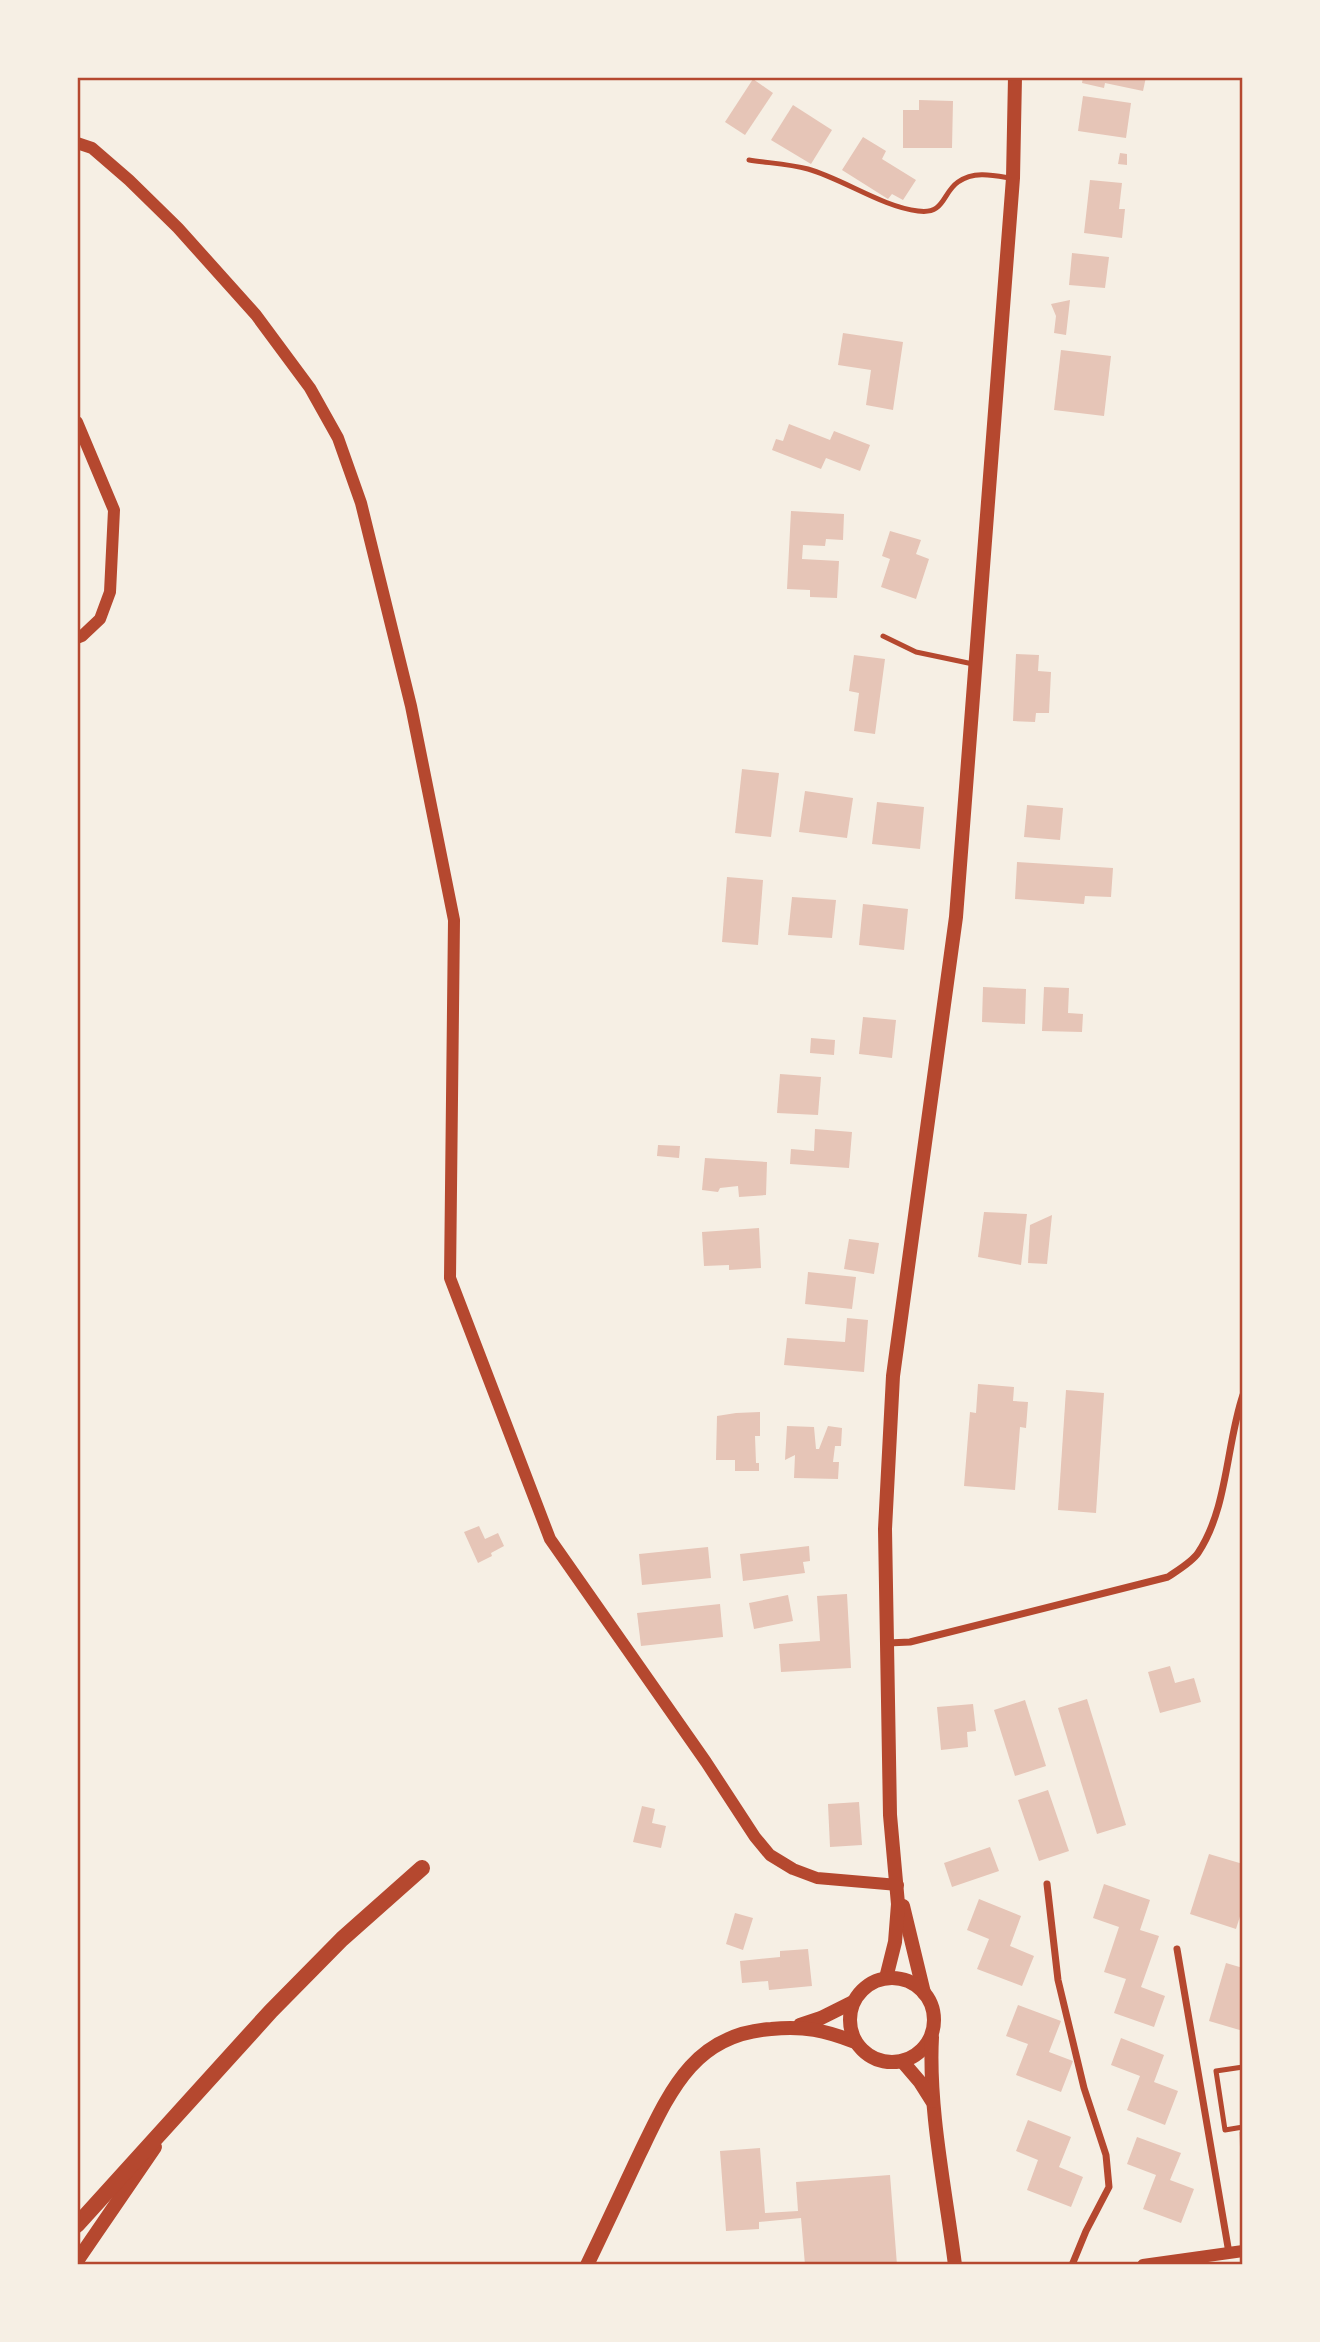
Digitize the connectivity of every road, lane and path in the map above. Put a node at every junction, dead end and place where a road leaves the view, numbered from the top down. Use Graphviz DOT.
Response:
graph roads {
  1 [pos="1015,77"];
  2 [pos="77,142"];
  3 [pos="749,160"];
  4 [pos="1013,178"];
  5 [pos="77,422"];
  6 [pos="883,636"];
  7 [pos="77,638"];
  8 [pos="976,664"];
  9 [pos="1243,1395"];
  10 [pos="887,1643"];
  11 [pos="422,1868"];
  12 [pos="1047,1884"];
  13 [pos="898,1885"];
  14 [pos="1177,1949"];
  15 [pos="886,1979"];
  16 [pos="924,1993"];
  17 [pos="853,2002"];
  18 [pos="785,2028"];
  19 [pos="932,2032"];
  20 [pos="855,2042"];
  21 [pos="902,2061"];
  22 [pos="1243,2067"];
  23 [pos="190,2098"];
  24 [pos="934,2105"];
  25 [pos="1243,2127"];
  26 [pos="77,2225"];
  27 [pos="1243,2251"];
  28 [pos="1229,2253"];
  29 [pos="77,2261"];
  30 [pos="587,2265"];
  31 [pos="955,2265"];
  32 [pos="1072,2265"];
  33 [pos="1143,2265"];
  1 -- 4 [label="main road"];
  2 -- 13 [label="street"];
  3 -- 4 [label="lane"];
  4 -- 8 [label="main road"];
  5 -- 7 [label="street"];
  6 -- 8 [label="lane"];
  8 -- 10 [label="main road"];
  9 -- 10 [label="street"];
  10 -- 13 [label="main road"];
  11 -- 23 [label="main road"];
  12 -- 32 [label="street"];
  13 -- 15 [label="main road"];
  13 -- 16 [label="main road"];
  14 -- 28 [label="street"];
  15 -- 16 [label="main road"];
  15 -- 17 [label="main road"];
  16 -- 19 [label="main road"];
  17 -- 18 [label="main road"];
  17 -- 20 [label="main road"];
  18 -- 20 [label="main road"];
  18 -- 30 [label="main road"];
  19 -- 21 [label="main road"];
  19 -- 24 [label="main road"];
  20 -- 21 [label="main road"];
  21 -- 24 [label="main road"];
  22 -- 25 [label="lane"];
  23 -- 26 [label="main road"];
  23 -- 29 [label="main road"];
  24 -- 31 [label="main road"];
  27 -- 28 [label="street"];
  28 -- 33 [label="street"];
}
